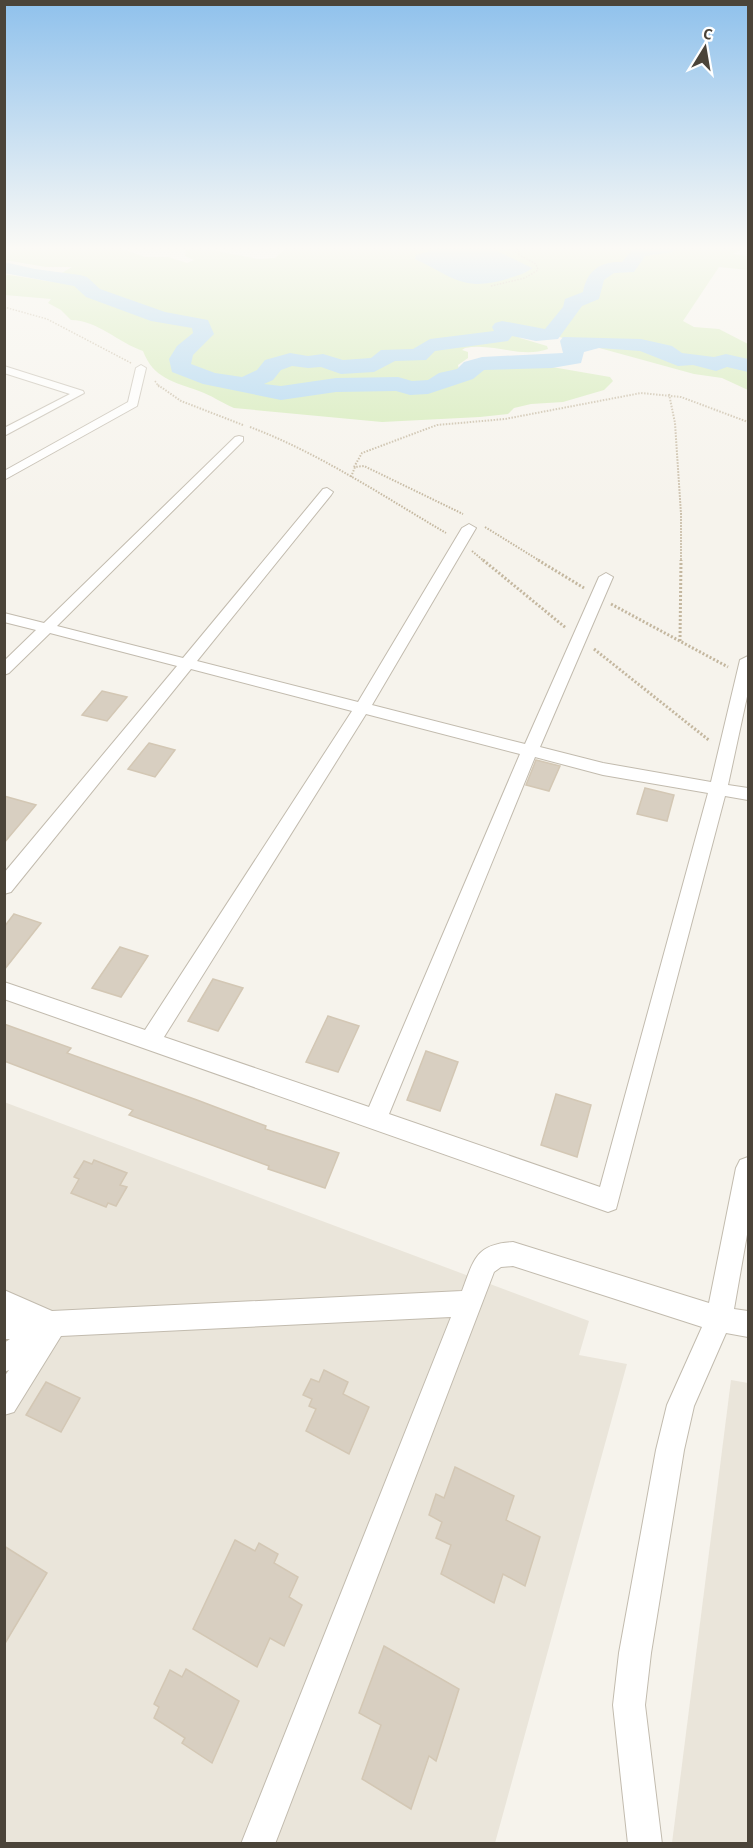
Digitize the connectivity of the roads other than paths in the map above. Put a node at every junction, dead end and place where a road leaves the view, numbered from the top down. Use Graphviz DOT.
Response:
graph roads {
  1 [pos="141,368"];
  2 [pos="4,369"];
  3 [pos="4,433"];
  4 [pos="239,439"];
  5 [pos="4,476"];
  6 [pos="327,492"];
  7 [pos="472,523"];
  8 [pos="606,577"];
  9 [pos="4,617"];
  10 [pos="48,628"];
  11 [pos="186,663"];
  12 [pos="747,668"];
  13 [pos="4,670"];
  14 [pos="362,708"];
  15 [pos="530,750"];
  16 [pos="718,789"];
  17 [pos="748,794"];
  18 [pos="4,887"];
  19 [pos="4,990"];
  20 [pos="150,1041"];
  21 [pos="375,1120"];
  22 [pos="748,1168"];
  23 [pos="4,1303"];
  24 [pos="468,1303"];
  25 [pos="719,1319"];
  26 [pos="54,1324"];
  27 [pos="748,1324"];
  28 [pos="4,1326"];
  29 [pos="4,1359"];
  30 [pos="4,1402"];
  31 [pos="258,1844"];
  32 [pos="645,1844"];
  1 -- 5 [label="street"];
  2 -- 3 [label="street"];
  4 -- 10 [label="street"];
  6 -- 11 [label="street"];
  7 -- 14 [label="street"];
  8 -- 15 [label="street"];
  9 -- 10 [label="street"];
  10 -- 11 [label="street"];
  10 -- 13 [label="street"];
  11 -- 14 [label="street"];
  11 -- 18 [label="street"];
  12 -- 16 [label="street"];
  14 -- 15 [label="street"];
  14 -- 20 [label="street"];
  15 -- 16 [label="street"];
  15 -- 21 [label="street"];
  16 -- 17 [label="street"];
  16 -- 21 [label="street"];
  19 -- 20 [label="street"];
  20 -- 21 [label="street"];
  22 -- 25 [label="street"];
  23 -- 26 [label="street"];
  24 -- 25 [label="street"];
  24 -- 26 [label="street"];
  24 -- 31 [label="street"];
  25 -- 27 [label="street"];
  25 -- 32 [label="street"];
  26 -- 28 [label="street"];
  26 -- 29 [label="street"];
  26 -- 30 [label="street"];
}
